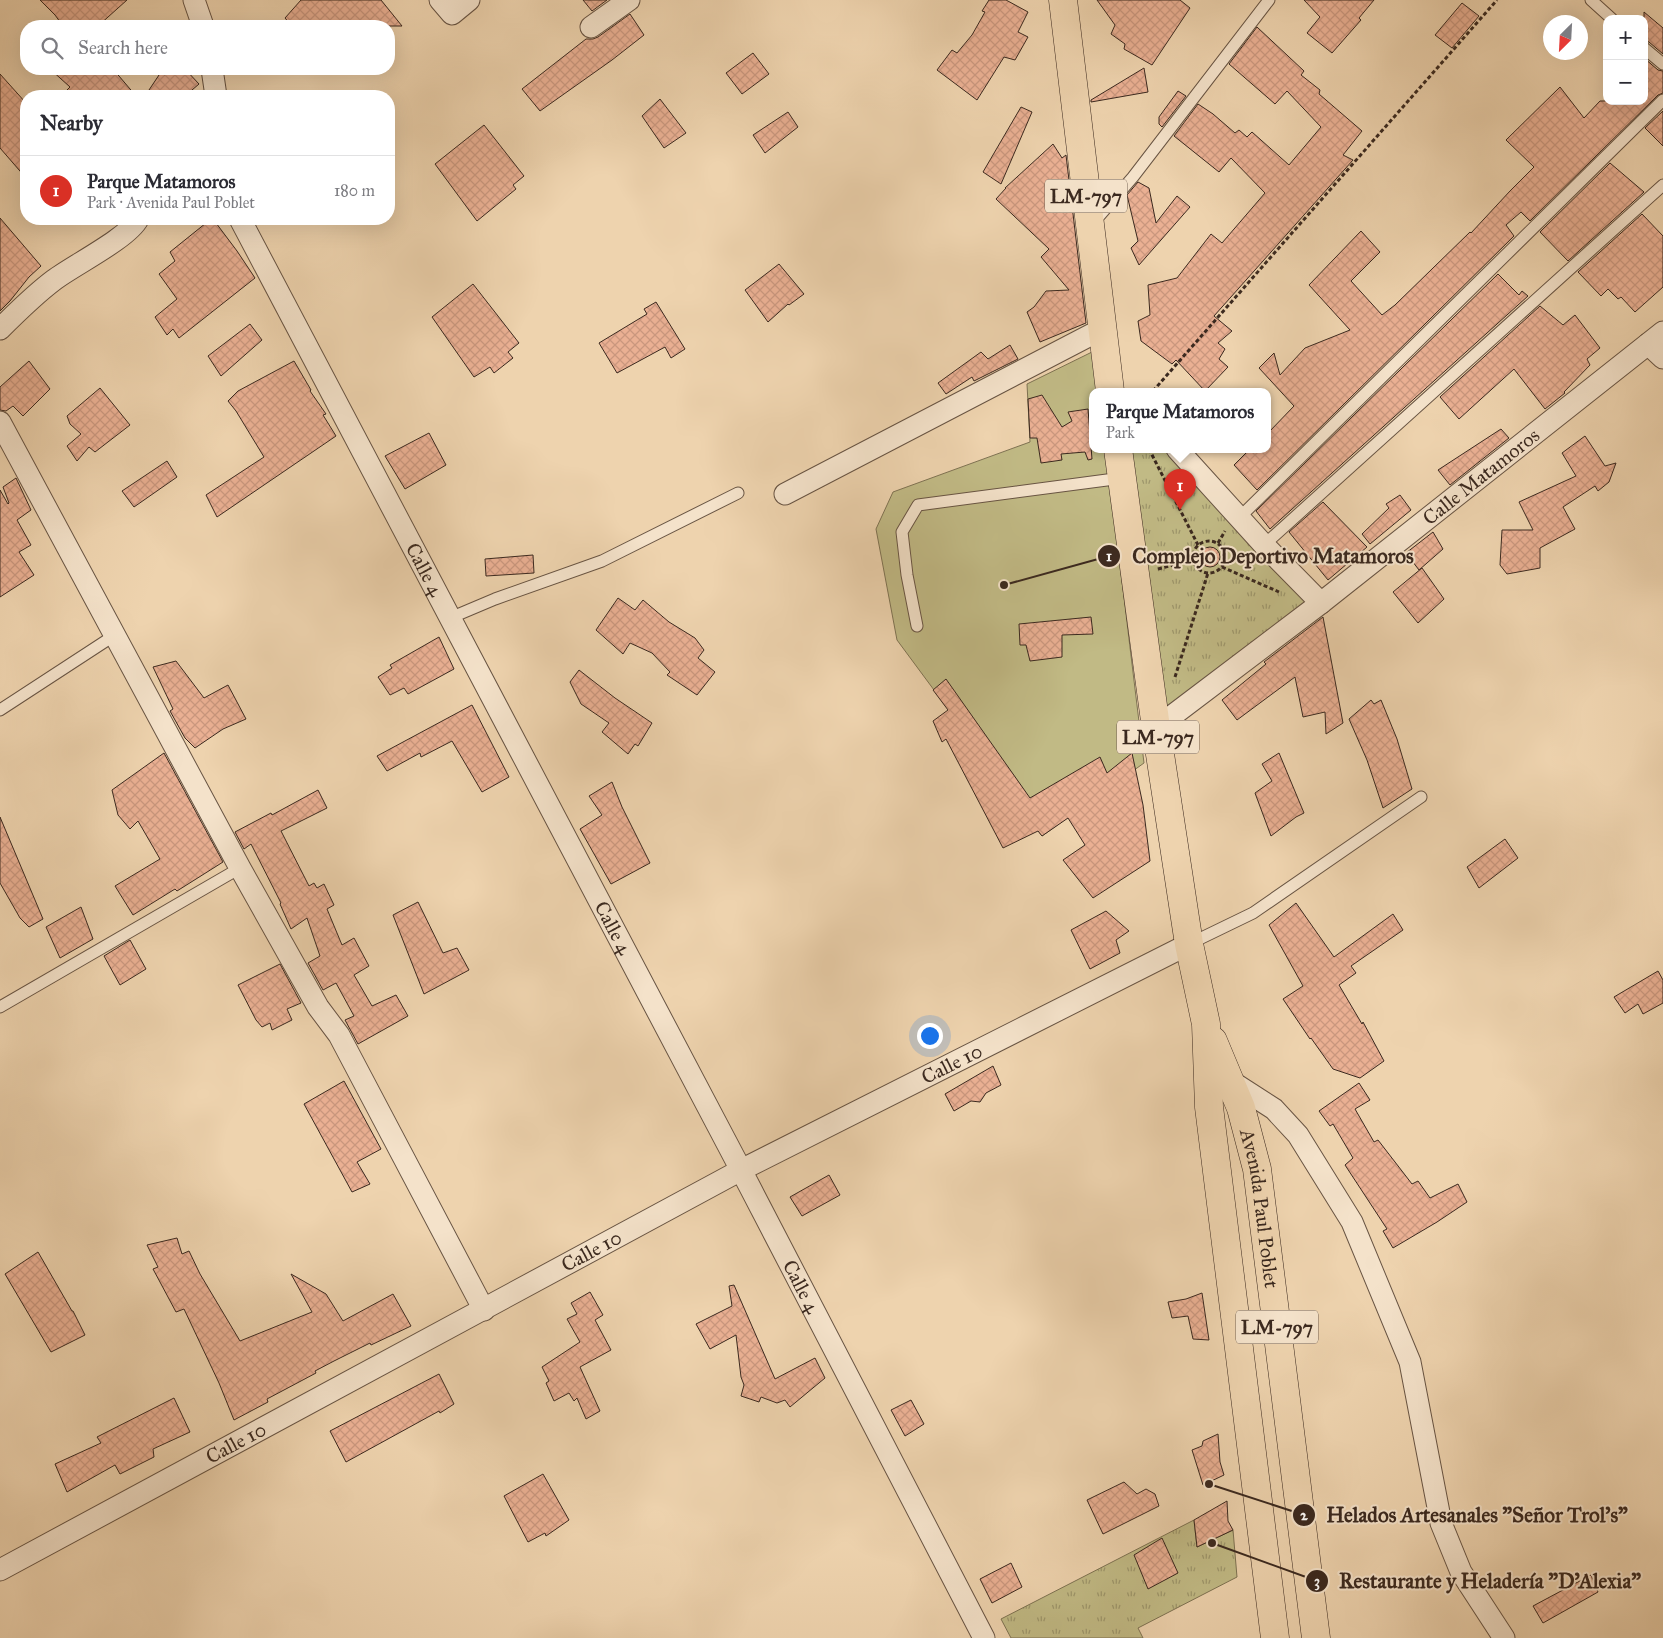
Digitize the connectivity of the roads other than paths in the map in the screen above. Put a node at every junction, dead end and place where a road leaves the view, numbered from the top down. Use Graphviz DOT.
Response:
graph roads {
  1 [pos="194,0"];
  2 [pos="440,0"];
  3 [pos="470,0"];
  4 [pos="629,0"];
  5 [pos="1063,0"];
  6 [pos="1269,0"];
  7 [pos="1591,0"];
  8 [pos="1608,15"];
  9 [pos="201,20"];
  10 [pos="591,27"];
  11 [pos="1648,51"];
  12 [pos="1663,64"];
  13 [pos="213,75"];
  14 [pos="215,90"];
  15 [pos="1663,100"];
  16 [pos="1663,185"];
  17 [pos="134,225"];
  18 [pos="243,225"];
  19 [pos="1090,227"];
  20 [pos="0,329"];
  21 [pos="1102,329"];
  22 [pos="1658,345"];
  23 [pos="1112,388"];
  24 [pos="0,422"];
  25 [pos="1119,453"];
  26 [pos="1181,453"];
  27 [pos="1122,478"];
  28 [pos="738,493"];
  29 [pos="785,494"];
  30 [pos="1239,518"];
  31 [pos="1264,545"];
  32 [pos="1321,603"];
  33 [pos="450,618"];
  34 [pos="917,626"];
  35 [pos="115,636"];
  36 [pos="0,710"];
  37 [pos="1156,728"];
  38 [pos="1421,797"];
  39 [pos="240,868"];
  40 [pos="1189,944"];
  41 [pos="0,1007"];
  42 [pos="1206,1024"];
  43 [pos="1229,1080"];
  44 [pos="741,1170"];
  45 [pos="484,1310"];
  46 [pos="0,1570"];
  47 [pos="984,1638"];
  48 [pos="1275,1638"];
  49 [pos="1316,1638"];
  50 [pos="1504,1638"];
  1 -- 9 [label="street"];
  2 -- 3 [label="street"];
  4 -- 10 [label="street"];
  5 -- 19 [label="main road, LM-797"];
  6 -- 19 [label="lane"];
  7 -- 8 [label="lane"];
  11 -- 12 [label="lane"];
  13 -- 14 [label="street"];
  15 -- 30 [label="lane"];
  16 -- 31 [label="lane"];
  17 -- 20 [label="street"];
  18 -- 33 [label="street, Calle 4"];
  19 -- 21 [label="main road, LM-797"];
  21 -- 23 [label="main road, LM-797"];
  21 -- 29 [label="street"];
  22 -- 32 [label="street, Calle Matamoros"];
  24 -- 35 [label="street"];
  25 -- 27 [label="main road, Avenida Paul Poblet / LM-797"];
  26 -- 30 [label="street"];
  27 -- 34 [label="lane"];
  27 -- 37 [label="main road, Avenida Paul Poblet / LM-797"];
  28 -- 33 [label="lane"];
  30 -- 31 [label="street"];
  31 -- 32 [label="street"];
  32 -- 37 [label="street, Calle Matamoros"];
  33 -- 44 [label="street, Calle 4"];
  35 -- 36 [label="lane"];
  35 -- 39 [label="street"];
  37 -- 40 [label="main road, Avenida Paul Poblet / LM-797"];
  38 -- 40 [label="lane"];
  39 -- 41 [label="lane"];
  39 -- 45 [label="street"];
  40 -- 42 [label="main road, Avenida Paul Poblet / LM-797"];
  40 -- 44 [label="street, Calle 10"];
  42 -- 43 [label="main road, Avenida Paul Poblet / LM-797"];
  42 -- 48 [label="main road, Avenida Paul Poblet / LM-797"];
  43 -- 49 [label="main road, Avenida Paul Poblet / LM-797"];
  43 -- 50 [label="street"];
  44 -- 45 [label="street, Calle 10"];
  44 -- 47 [label="street, Calle 4"];
  45 -- 46 [label="street, Calle 10"];
}
